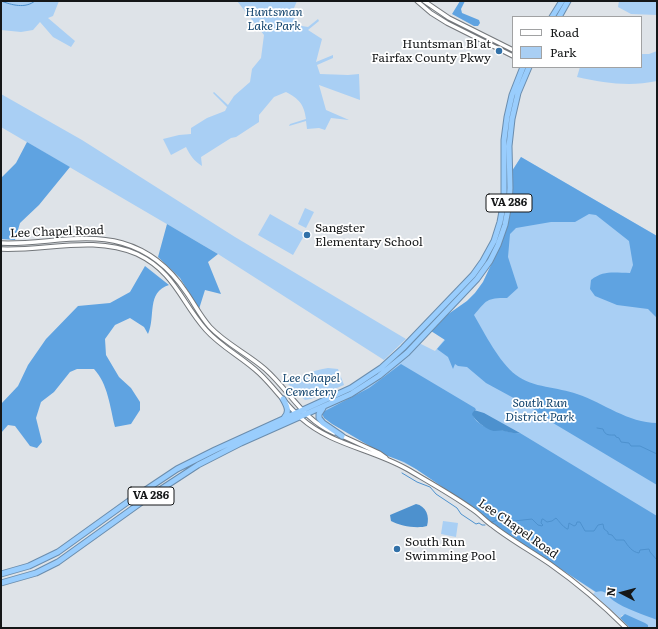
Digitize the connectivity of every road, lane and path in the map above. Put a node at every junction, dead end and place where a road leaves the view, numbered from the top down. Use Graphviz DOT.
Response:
graph roads {
  1 [pos="417,1"];
  2 [pos="424,1"];
  3 [pos="562,1"];
  4 [pos="568,1"];
  5 [pos="553,16"];
  6 [pos="559,16"];
  7 [pos="512,50"];
  8 [pos="512,56"];
  9 [pos="523,68"];
  10 [pos="529,68"];
  11 [pos="1,243"];
  12 [pos="1,248"];
  13 [pos="199,313"];
  14 [pos="195,316"];
  15 [pos="283,399"];
  16 [pos="324,406"];
  17 [pos="304,412"];
  18 [pos="298,415"];
  19 [pos="280,420"];
  20 [pos="342,436"];
  21 [pos="390,460"];
  22 [pos="1,574"];
  23 [pos="1,583"];
  24 [pos="626,628"];
  1 -- 8 [label="main road"];
  2 -- 7 [label="main road"];
  3 -- 5 [label="highway"];
  4 -- 6 [label="highway"];
  9 -- 17 [label="highway, VA 286"];
  10 -- 16 [label="highway, VA 286"];
  11 -- 13 [label="main road, Lee Chapel Road"];
  12 -- 14 [label="main road, Lee Chapel Road"];
  13 -- 14 [label="main road"];
  13 -- 17 [label="main road, Lee Chapel Road"];
  14 -- 15 [label="main road, Lee Chapel Road"];
  15 -- 18 [label="main road, Lee Chapel Road"];
  15 -- 19 [label="highway"];
  16 -- 17 [label="highway, VA 286"];
  16 -- 20 [label="highway"];
  17 -- 18 [label="highway, VA 286"];
  17 -- 20 [label="main road, Lee Chapel Road"];
  18 -- 19 [label="highway, VA 286"];
  18 -- 21 [label="main road, Lee Chapel Road"];
  18 -- 23 [label="highway, VA 286"];
  19 -- 22 [label="highway, VA 286"];
  20 -- 21 [label="main road, Lee Chapel Road"];
  21 -- 24 [label="main road, Lee Chapel Road"];
}
